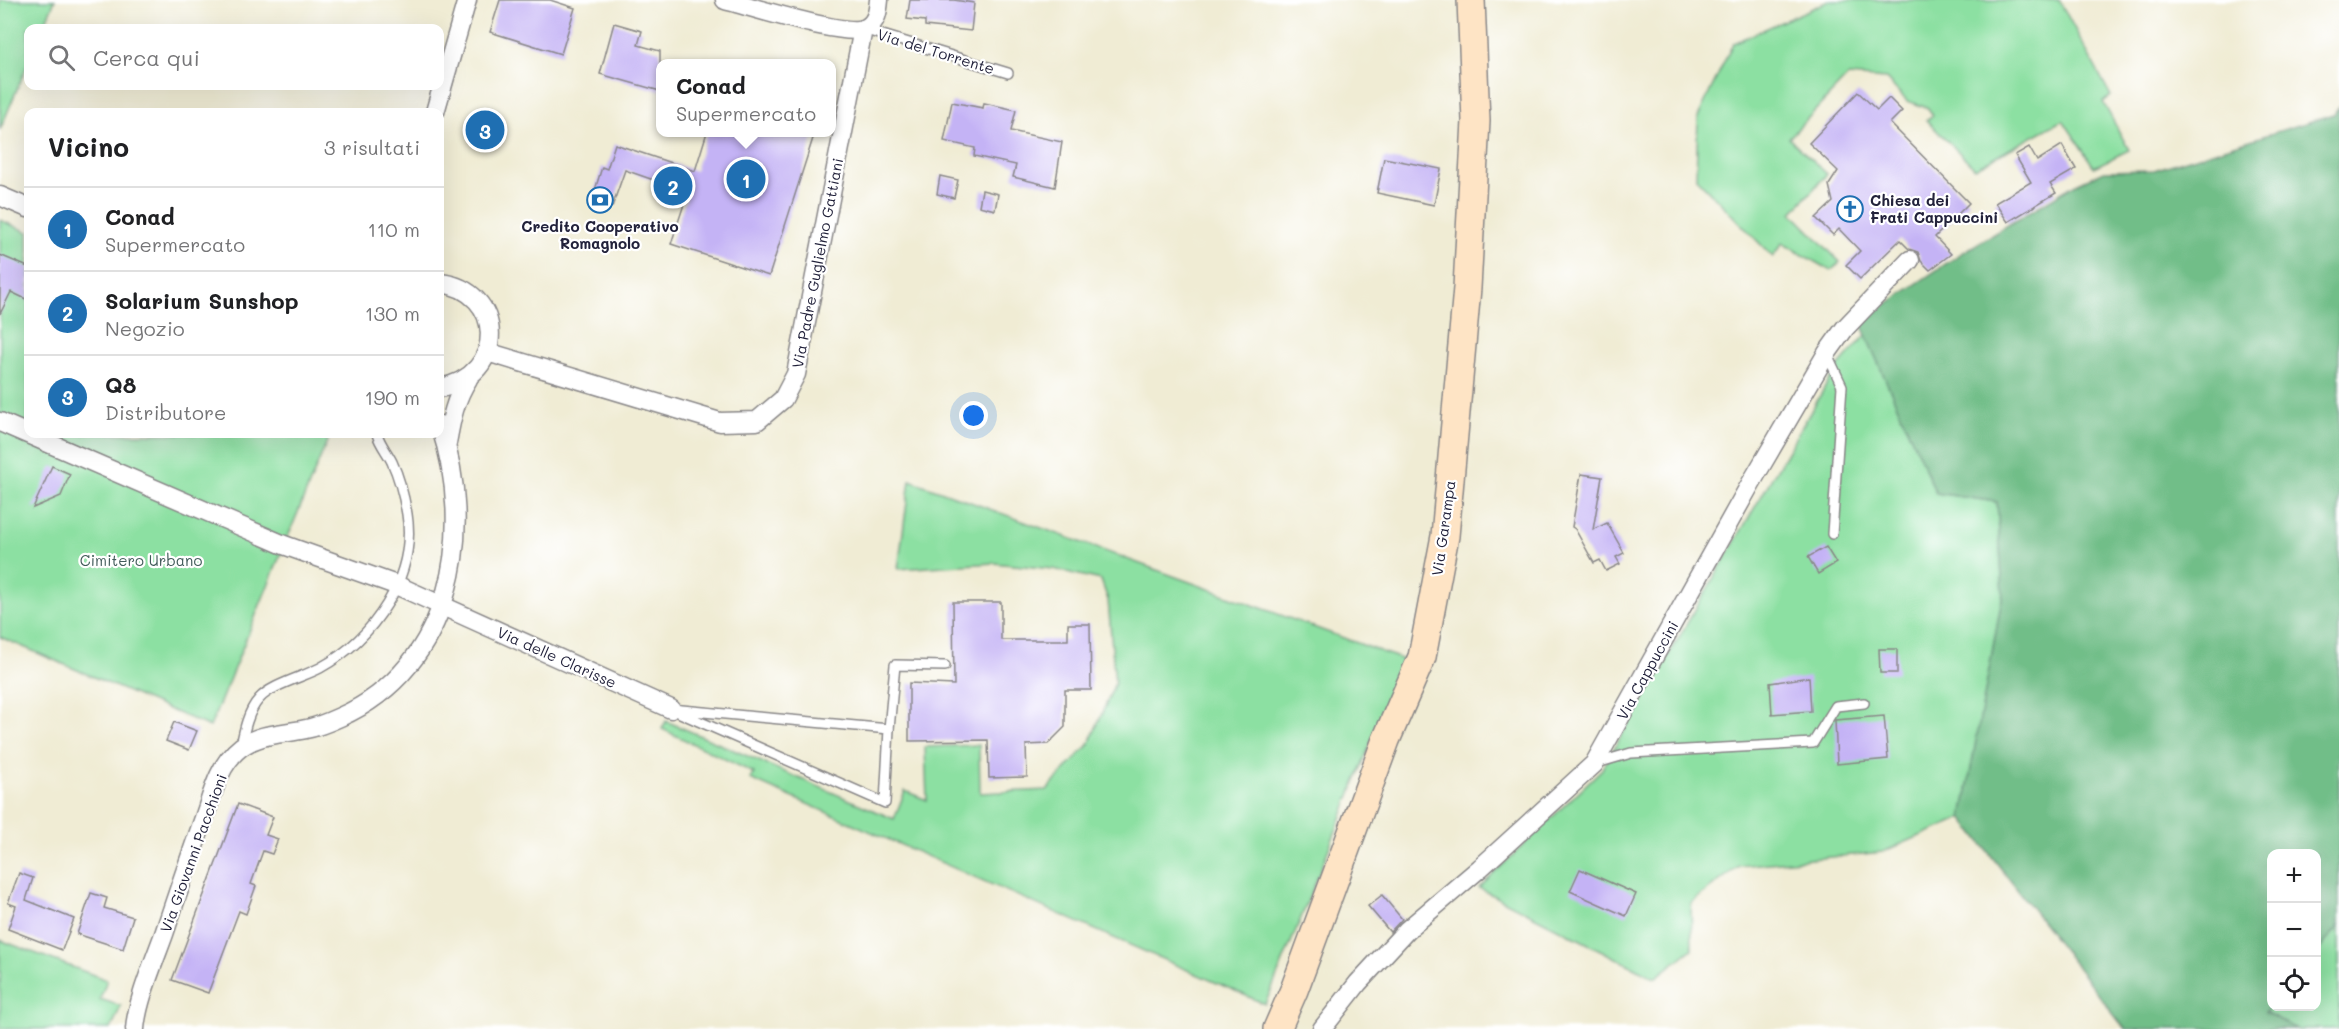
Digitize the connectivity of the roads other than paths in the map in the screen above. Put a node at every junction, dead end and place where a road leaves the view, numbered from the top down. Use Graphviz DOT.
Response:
graph roads {
  1 [pos="466,0"];
  2 [pos="728,0"];
  3 [pos="879,0"];
  4 [pos="1471,0"];
  5 [pos="863,29"];
  6 [pos="1008,73"];
  7 [pos="444,79"];
  8 [pos="441,90"];
  9 [pos="436,108"];
  10 [pos="0,196"];
  11 [pos="24,206"];
  12 [pos="1910,260"];
  13 [pos="444,284"];
  14 [pos="1824,351"];
  15 [pos="488,352"];
  16 [pos="468,379"];
  17 [pos="444,387"];
  18 [pos="0,422"];
  19 [pos="24,432"];
  20 [pos="37,438"];
  21 [pos="379,438"];
  22 [pos="444,438"];
  23 [pos="446,445"];
  24 [pos="1832,534"];
  25 [pos="396,585"];
  26 [pos="442,607"];
  27 [pos="945,666"];
  28 [pos="1864,704"];
  29 [pos="671,709"];
  30 [pos="889,729"];
  31 [pos="241,747"];
  32 [pos="1594,764"];
  33 [pos="134,1027"];
  34 [pos="1277,1029"];
  35 [pos="1322,1029"];
  1 -- 7 [label="street"];
  2 -- 5 [label="street, Via del Torrente"];
  3 -- 5 [label="street, Via del Torrente"];
  4 -- 34 [label="street, Via Garampa"];
  5 -- 6 [label="lane, Via del Torrente"];
  5 -- 15 [label="street, Via Padre Guglielmo Gattiani"];
  8 -- 9 [label="street"];
  10 -- 11 [label="street"];
  12 -- 14 [label="street, Via Cappuccini"];
  13 -- 15 [label="street"];
  14 -- 24 [label="lane"];
  14 -- 32 [label="street, Via Cappuccini"];
  15 -- 16 [label="street"];
  16 -- 17 [label="street"];
  16 -- 23 [label="street"];
  18 -- 19 [label="street, Via delle Clarisse"];
  20 -- 25 [label="street, Via delle Clarisse"];
  21 -- 25 [label="lane"];
  22 -- 23 [label="street"];
  23 -- 26 [label="street, Via Giovanni Pacchioni"];
  25 -- 26 [label="street, Via delle Clarisse"];
  25 -- 31 [label="lane"];
  26 -- 29 [label="street, Via delle Clarisse"];
  26 -- 31 [label="street, Via Giovanni Pacchioni"];
  27 -- 30 [label="lane"];
  28 -- 32 [label="lane"];
  29 -- 30 [label="lane"];
  29 -- 30 [label="lane"];
  31 -- 33 [label="street, Via Giovanni Pacchioni"];
  32 -- 35 [label="street, Via Cappuccini"];
}
